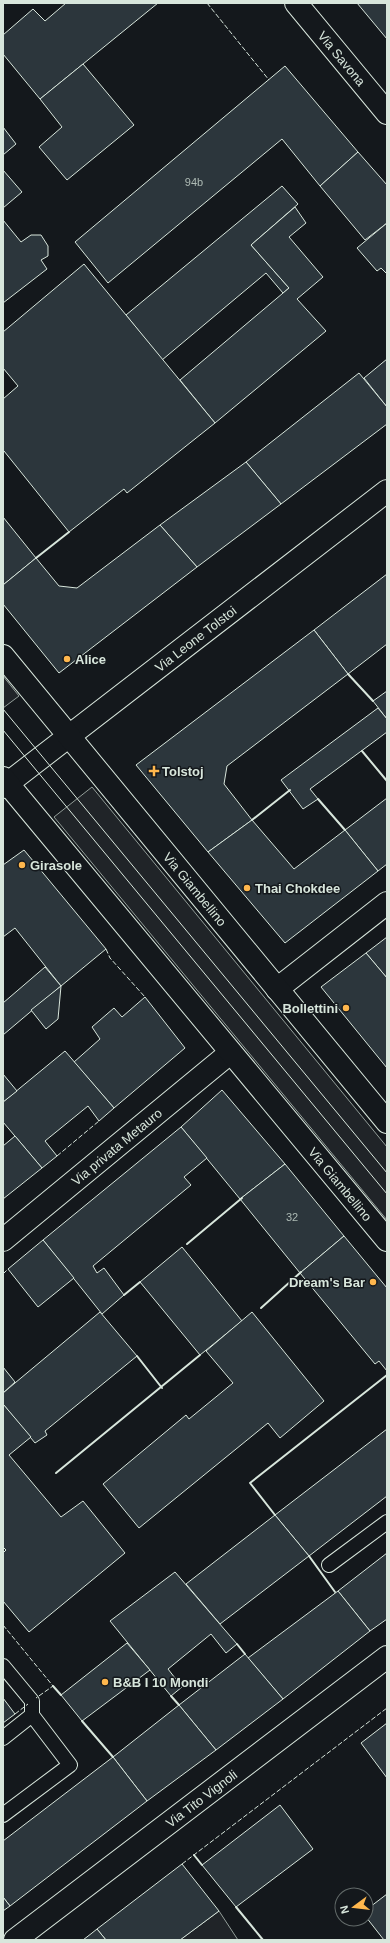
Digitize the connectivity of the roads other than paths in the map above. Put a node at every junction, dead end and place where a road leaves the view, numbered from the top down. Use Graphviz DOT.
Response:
graph roads {
  1 [pos="296,3"];
  2 [pos="387,113"];
  3 [pos="387,491"];
  4 [pos="3,656"];
  5 [pos="68,736"];
  6 [pos="4,782"];
  7 [pos="387,902"];
  8 [pos="276,989"];
  9 [pos="230,1053"];
  10 [pos="387,1122"];
  11 [pos="3,1240"];
  12 [pos="387,1240"];
  13 [pos="387,1522"];
  14 [pos="329,1565"];
  15 [pos="387,1657"];
  16 [pos="3,1666"];
  17 [pos="32,1715"];
  18 [pos="3,1738"];
  19 [pos="3,1815"];
  20 [pos="16,1940"];
  1 -- 2 [label="street, Via Savona"];
  3 -- 5 [label="street, Via Leone Tolstoi"];
  4 -- 5 [label="street, Via Giambellino"];
  5 -- 6 [label="street, Via Leone Tolstoi"];
  5 -- 8 [label="street, Via Giambellino"];
  6 -- 9 [label="street, Via Giambellino"];
  7 -- 8 [label="street"];
  8 -- 10 [label="street, Via Giambellino"];
  9 -- 11 [label="street, Via privata Metauro"];
  9 -- 12 [label="street, Via Giambellino"];
  13 -- 14 [label="lane"];
  15 -- 20 [label="street, Via Tito Vignoli"];
  16 -- 17 [label="lane"];
  17 -- 18 [label="lane"];
  17 -- 19 [label="lane"];
}
